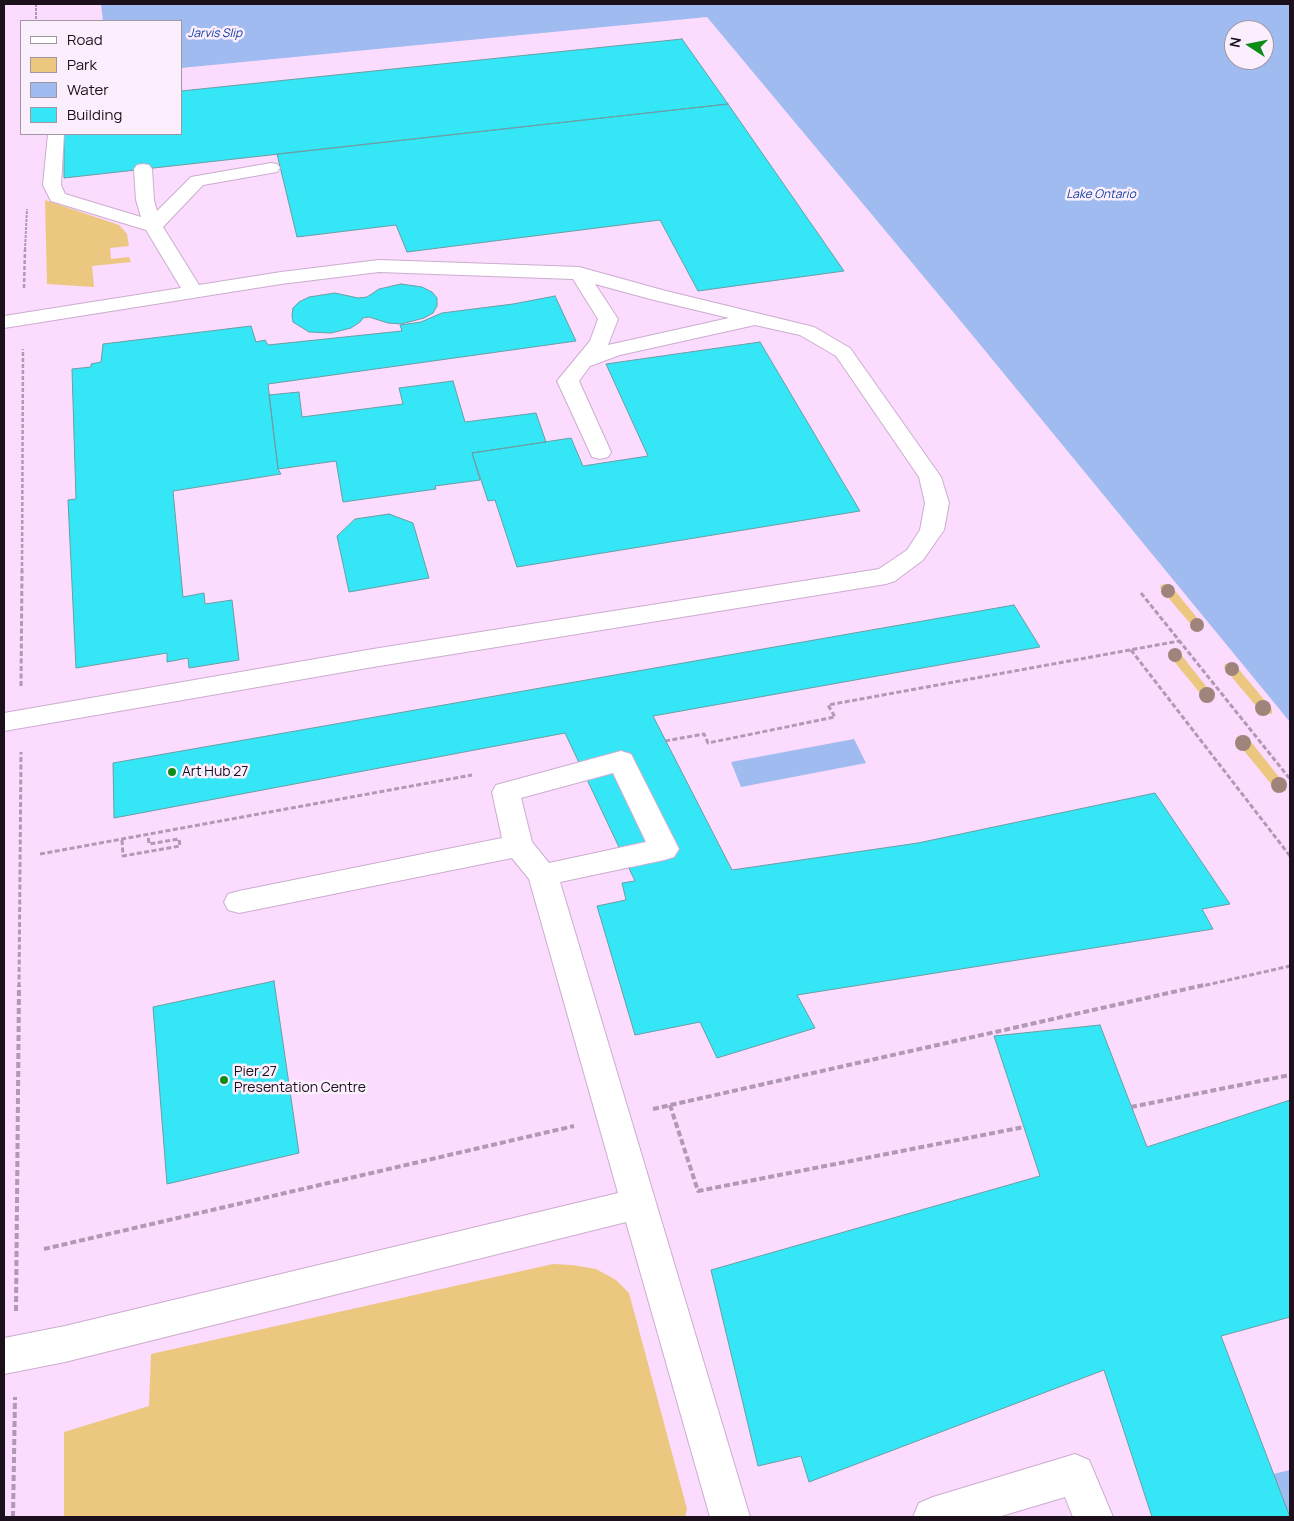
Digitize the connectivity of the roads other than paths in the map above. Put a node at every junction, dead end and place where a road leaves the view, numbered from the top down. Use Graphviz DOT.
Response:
graph roads {
  1 [pos="56,135"];
  2 [pos="271,168"];
  3 [pos="143,169"];
  4 [pos="153,226"];
  5 [pos="579,273"];
  6 [pos="194,293"];
  7 [pos="755,319"];
  8 [pos="4,322"];
  9 [pos="583,362"];
  10 [pos="600,452"];
  11 [pos="4,722"];
  12 [pos="518,846"];
  13 [pos="543,874"];
  14 [pos="239,902"];
  15 [pos="640,1203"];
  16 [pos="4,1356"];
  17 [pos="730,1517"];
  18 [pos="933,1517"];
  19 [pos="1093,1517"];
  1 -- 4 [label="lane"];
  2 -- 4 [label="lane"];
  3 -- 4 [label="lane"];
  4 -- 6 [label="lane"];
  5 -- 6 [label="lane"];
  5 -- 7 [label="lane"];
  5 -- 9 [label="lane"];
  6 -- 8 [label="lane"];
  7 -- 9 [label="lane"];
  7 -- 11 [label="lane"];
  9 -- 10 [label="lane"];
  12 -- 13 [label="lane"];
  12 -- 13 [label="lane"];
  12 -- 14 [label="lane"];
  13 -- 15 [label="lane"];
  15 -- 16 [label="lane"];
  15 -- 17 [label="lane"];
  18 -- 19 [label="lane"];
}
